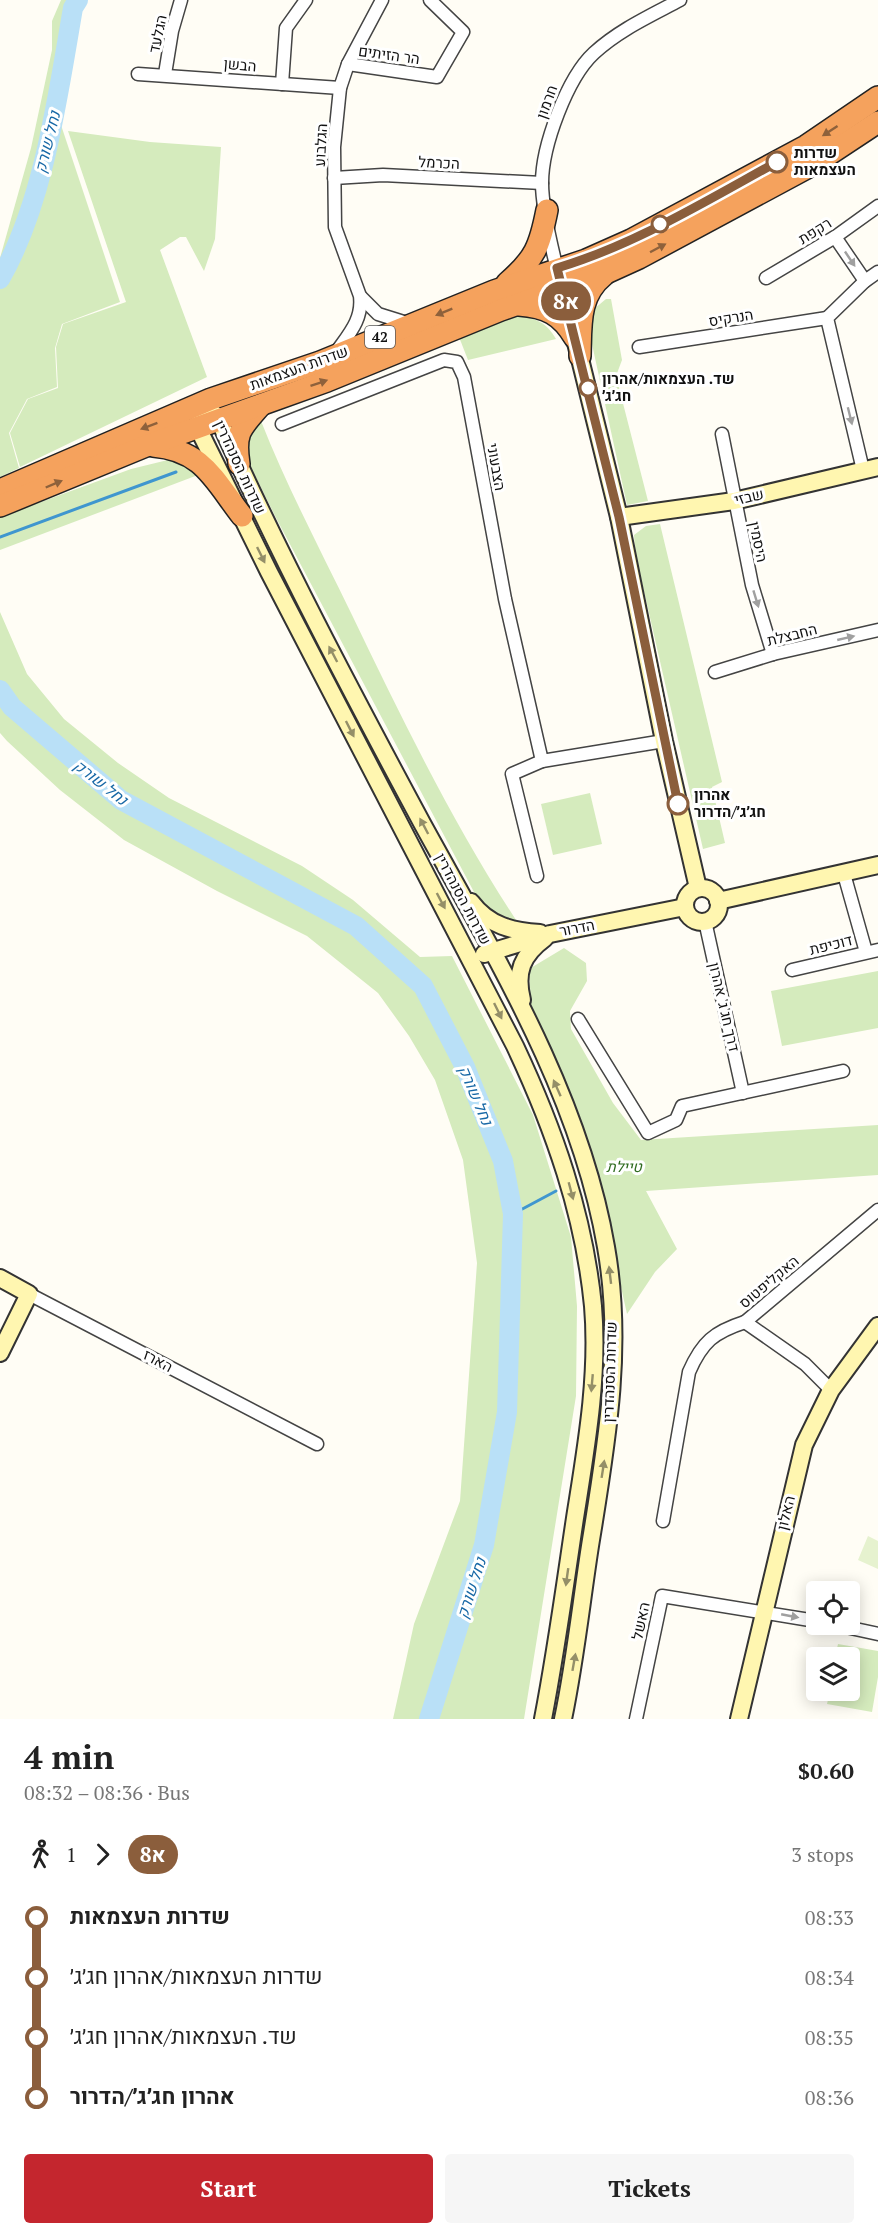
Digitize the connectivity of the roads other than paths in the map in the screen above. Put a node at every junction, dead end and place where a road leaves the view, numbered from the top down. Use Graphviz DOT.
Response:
graph roads {
  1 [pos="181,0"];
  2 [pos="306,0"];
  3 [pos="382,0"];
  4 [pos="429,0"];
  5 [pos="680,0"];
  6 [pos="348,64"];
  7 [pos="138,74"];
  8 [pos="165,74"];
  9 [pos="282,84"];
  10 [pos="340,88"];
  11 [pos="878,97"];
  12 [pos="878,122"];
  13 [pos="334,178"];
  14 [pos="542,183"];
  15 [pos="878,206"];
  16 [pos="547,210"];
  17 [pos="835,237"];
  18 [pos="878,272"];
  19 [pos="606,273"];
  20 [pos="560,278"];
  21 [pos="766,278"];
  22 [pos="865,281"];
  23 [pos="486,294"];
  24 [pos="360,296"];
  25 [pos="515,305"];
  26 [pos="827,318"];
  27 [pos="411,325"];
  28 [pos="578,347"];
  29 [pos="639,347"];
  30 [pos="333,357"];
  31 [pos="263,402"];
  32 [pos="203,403"];
  33 [pos="218,418"];
  34 [pos="282,424"];
  35 [pos="198,428"];
  36 [pos="722,434"];
  37 [pos="146,446"];
  38 [pos="239,464"];
  39 [pos="871,469"];
  40 [pos="0,490"];
  41 [pos="734,501"];
  42 [pos="0,506"];
  43 [pos="242,516"];
  44 [pos="619,517"];
  45 [pos="878,630"];
  46 [pos="773,654"];
  47 [pos="715,672"];
  48 [pos="664,741"];
  49 [pos="542,761"];
  50 [pos="878,865"];
  51 [pos="844,874"];
  52 [pos="537,876"];
  53 [pos="452,878"];
  54 [pos="698,888"];
  55 [pos="718,901"];
  56 [pos="685,907"];
  57 [pos="705,921"];
  58 [pos="550,934"];
  59 [pos="492,951"];
  60 [pos="872,951"];
  61 [pos="472,958"];
  62 [pos="792,970"];
  63 [pos="578,1018"];
  64 [pos="531,1031"];
  65 [pos="843,1071"];
  66 [pos="743,1093"];
  67 [pos="878,1210"];
  68 [pos="0,1278"];
  69 [pos="29,1293"];
  70 [pos="746,1322"];
  71 [pos="878,1326"];
  72 [pos="0,1353"];
  73 [pos="831,1390"];
  74 [pos="316,1444"];
  75 [pos="663,1521"];
  76 [pos="765,1611"];
  77 [pos="806,1618"];
  78 [pos="860,1630"];
  79 [pos="878,1634"];
  80 [pos="543,1719"];
  81 [pos="563,1719"];
  82 [pos="636,1719"];
  83 [pos="739,1719"];
  1 -- 8 [label="street, הגלעד"];
  2 -- 9 [label="street"];
  3 -- 6 [label="street, הגלבוע"];
  4 -- 6 [label="street, הר הזיתים"];
  5 -- 14 [label="street, חרמון"];
  6 -- 10 [label="street, הגלבוע"];
  7 -- 8 [label="street, הבשן"];
  8 -- 9 [label="street, הבשן"];
  9 -- 10 [label="street, הבשן"];
  10 -- 13 [label="street, הגלבוע"];
  11 -- 20 [label="highway, שדרות העצמאות / 42, one-way"];
  19 -- 12 [label="highway, שדרות העצמאות / 42, one-way"];
  13 -- 14 [label="street, הכרמל"];
  13 -- 24 [label="street, הגלבוע"];
  14 -- 16 [label="street, חרמון"];
  15 -- 17 [label="street, רקפת"];
  16 -- 20 [label="street, חרמון"];
  16 -- 23 [label="highway"];
  17 -- 21 [label="street, רקפת"];
  17 -- 22 [label="street, one-way"];
  18 -- 22 [label="street"];
  19 -- 20 [label="highway, שדרות העצמאות / 42"];
  19 -- 28 [label="highway"];
  20 -- 23 [label="highway, שדרות העצמאות / 42"];
  20 -- 25 [label="highway, שדרות העצמאות / 42"];
  20 -- 28 [label="main road"];
  22 -- 26 [label="street"];
  23 -- 27 [label="highway, שדרות העצמאות / 42, one-way"];
  24 -- 27 [label="street, הגלבוע"];
  24 -- 30 [label="street"];
  25 -- 28 [label="highway"];
  31 -- 25 [label="highway, שדרות העצמאות / 42, one-way"];
  26 -- 29 [label="street, הנרקיס"];
  26 -- 39 [label="street, one-way"];
  27 -- 30 [label="highway, שדרות העצמאות / 42"];
  28 -- 44 [label="main road"];
  30 -- 32 [label="highway, שדרות העצמאות / 42"];
  31 -- 33 [label="highway, שדרות העצמאות / 42"];
  31 -- 38 [label="highway"];
  32 -- 33 [label="main road, שדרות הסנהדרין"];
  32 -- 35 [label="main road, שדרות הסנהדרין"];
  32 -- 40 [label="highway, 42, one-way"];
  33 -- 35 [label="highway, 42"];
  33 -- 38 [label="main road, שדרות הסנהדרין"];
  34 -- 49 [label="street, הצבעוני"];
  35 -- 37 [label="highway, 42"];
  35 -- 43 [label="main road, שדרות הסנהדרין"];
  36 -- 41 [label="street, היסמין"];
  42 -- 37 [label="highway, 42, one-way"];
  37 -- 43 [label="highway"];
  53 -- 38 [label="main road, שדרות הסנהדרין, one-way"];
  39 -- 41 [label="main road, שבזי"];
  41 -- 44 [label="main road, שבזי"];
  41 -- 46 [label="street, היסמין, one-way"];
  43 -- 61 [label="main road, שדרות הסנהדרין, one-way"];
  44 -- 48 [label="main road"];
  46 -- 45 [label="street, החבצלת, one-way"];
  46 -- 47 [label="street, החבצלת"];
  48 -- 49 [label="street"];
  48 -- 54 [label="main road"];
  49 -- 52 [label="street"];
  50 -- 51 [label="main road"];
  51 -- 55 [label="main road"];
  51 -- 60 [label="street"];
  53 -- 58 [label="main road"];
  53 -- 59 [label="main road, שדרות הסנהדרין"];
  54 -- 55 [label="main road"];
  54 -- 56 [label="main road"];
  55 -- 57 [label="main road"];
  56 -- 57 [label="main road"];
  56 -- 58 [label="main road, הדרור"];
  57 -- 66 [label="street, דרך חג'ג' אהרון"];
  58 -- 59 [label="main road, הדרור"];
  58 -- 64 [label="main road"];
  59 -- 61 [label="main road, הדרור"];
  59 -- 64 [label="main road, שדרות הסנהדרין"];
  60 -- 62 [label="street, דוכיפת"];
  61 -- 80 [label="main road, שדרות הסנהדרין, one-way"];
  63 -- 66 [label="street"];
  81 -- 64 [label="main road, שדרות הסנהדרין, one-way"];
  65 -- 66 [label="street"];
  67 -- 70 [label="street, האקליפטוס"];
  68 -- 69 [label="main road, הארז"];
  69 -- 72 [label="main road"];
  69 -- 74 [label="street, הארז"];
  70 -- 73 [label="street"];
  70 -- 75 [label="street, האקליפטוס"];
  71 -- 73 [label="main road, האלון"];
  73 -- 76 [label="main road, האלון"];
  76 -- 77 [label="street, one-way"];
  76 -- 82 [label="street, האשל"];
  76 -- 83 [label="main road, האלון"];
  78 -- 79 [label="street"];
}
